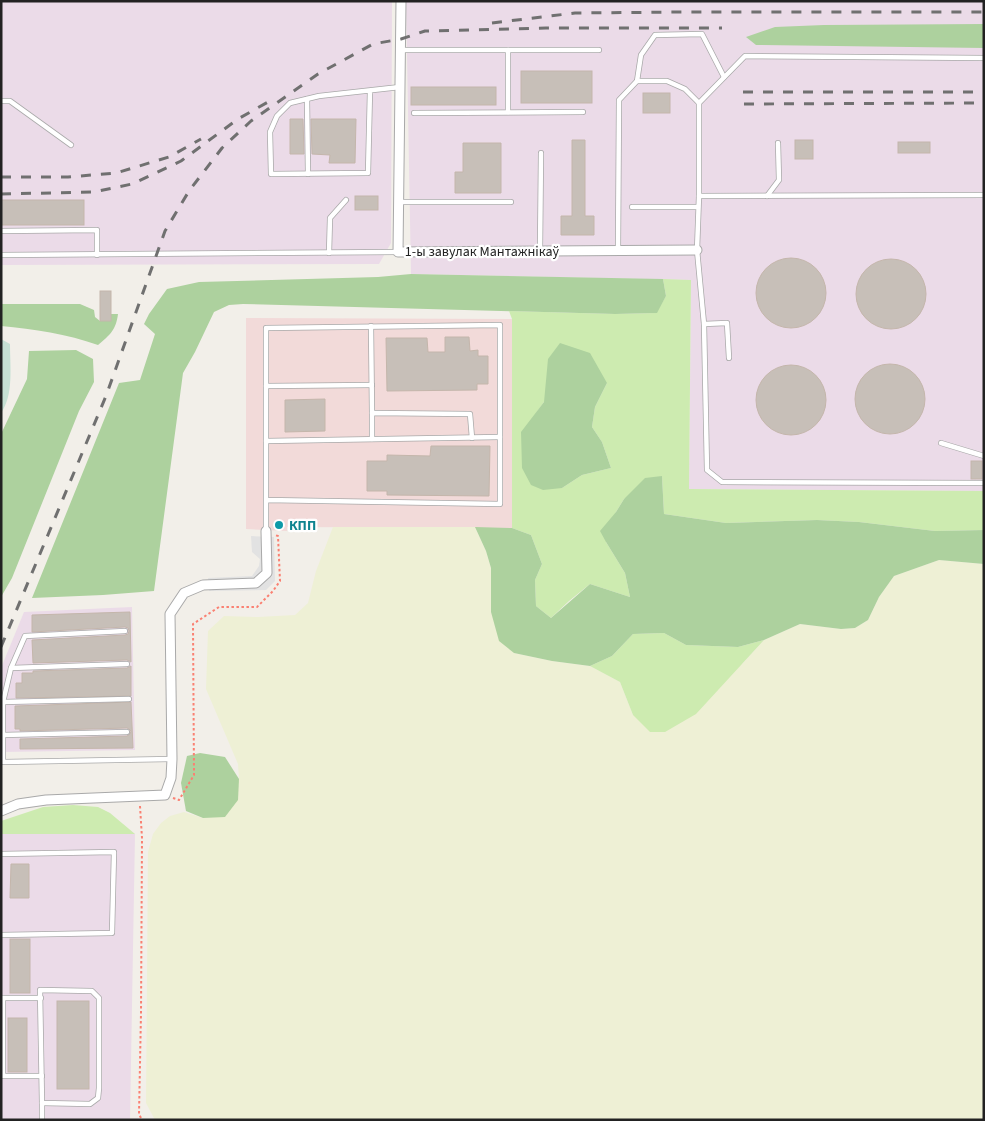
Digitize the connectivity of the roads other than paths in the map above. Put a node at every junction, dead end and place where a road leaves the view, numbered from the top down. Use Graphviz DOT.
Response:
graph roads {
  1 [pos="402,1"];
  2 [pos="400,50"];
  3 [pos="508,50"];
  4 [pos="598,50"];
  5 [pos="984,58"];
  6 [pos="724,77"];
  7 [pos="637,81"];
  8 [pos="400,87"];
  9 [pos="370,91"];
  10 [pos="307,99"];
  11 [pos="1,101"];
  12 [pos="699,103"];
  13 [pos="508,112"];
  14 [pos="583,112"];
  15 [pos="414,113"];
  16 [pos="778,143"];
  17 [pos="71,145"];
  18 [pos="541,153"];
  19 [pos="308,174"];
  20 [pos="699,196"];
  21 [pos="767,196"];
  22 [pos="984,196"];
  23 [pos="346,200"];
  24 [pos="399,202"];
  25 [pos="511,202"];
  26 [pos="632,207"];
  27 [pos="698,207"];
  28 [pos="1,231"];
  29 [pos="618,250"];
  30 [pos="697,250"];
  31 [pos="540,251"];
  32 [pos="398,252"];
  33 [pos="329,253"];
  34 [pos="97,255"];
  35 [pos="1,256"];
  36 [pos="704,324"];
  37 [pos="372,326"];
  38 [pos="729,358"];
  39 [pos="372,385"];
  40 [pos="266,386"];
  41 [pos="372,413"];
  42 [pos="500,437"];
  43 [pos="472,438"];
  44 [pos="372,439"];
  45 [pos="266,440"];
  46 [pos="941,443"];
  47 [pos="984,456"];
  48 [pos="984,483"];
  49 [pos="266,500"];
  50 [pos="266,531"];
  51 [pos="125,631"];
  52 [pos="126,664"];
  53 [pos="11,668"];
  54 [pos="129,698"];
  55 [pos="2,702"];
  56 [pos="127,732"];
  57 [pos="3,735"];
  58 [pos="172,759"];
  59 [pos="2,764"];
  60 [pos="1,811"];
  61 [pos="1,854"];
  62 [pos="1,935"];
  63 [pos="2,998"];
  64 [pos="41,998"];
  65 [pos="42,1076"];
  66 [pos="42,1103"];
  67 [pos="42,1120"];
  1 -- 2 [label="street, 1-ы завулак Мантажнікаў"];
  2 -- 3 [label="lane"];
  2 -- 8 [label="street, 1-ы завулак Мантажнікаў"];
  3 -- 4 [label="lane"];
  3 -- 13 [label="lane"];
  5 -- 6 [label="lane"];
  6 -- 7 [label="lane"];
  6 -- 12 [label="lane"];
  7 -- 12 [label="lane"];
  7 -- 29 [label="lane"];
  8 -- 9 [label="lane"];
  8 -- 24 [label="street, 1-ы завулак Мантажнікаў"];
  9 -- 10 [label="lane"];
  9 -- 19 [label="lane"];
  10 -- 19 [label="lane"];
  10 -- 19 [label="lane"];
  11 -- 17 [label="lane"];
  12 -- 20 [label="lane"];
  13 -- 14 [label="lane"];
  13 -- 15 [label="lane"];
  16 -- 21 [label="lane"];
  18 -- 31 [label="lane"];
  20 -- 21 [label="lane"];
  20 -- 27 [label="lane"];
  21 -- 22 [label="lane"];
  23 -- 33 [label="lane"];
  24 -- 25 [label="lane"];
  24 -- 32 [label="street, 1-ы завулак Мантажнікаў"];
  26 -- 27 [label="lane"];
  27 -- 30 [label="lane"];
  28 -- 34 [label="lane"];
  29 -- 30 [label="street, 1-ы завулак Мантажнікаў"];
  29 -- 31 [label="street, 1-ы завулак Мантажнікаў"];
  30 -- 36 [label="lane"];
  31 -- 32 [label="street, 1-ы завулак Мантажнікаў"];
  32 -- 33 [label="lane"];
  33 -- 34 [label="lane"];
  34 -- 35 [label="lane"];
  36 -- 38 [label="lane"];
  36 -- 48 [label="lane"];
  37 -- 39 [label="lane"];
  37 -- 40 [label="lane"];
  37 -- 42 [label="lane"];
  39 -- 40 [label="lane"];
  39 -- 41 [label="lane"];
  40 -- 45 [label="lane"];
  41 -- 43 [label="lane"];
  41 -- 44 [label="lane"];
  42 -- 43 [label="lane"];
  42 -- 49 [label="lane"];
  43 -- 44 [label="lane"];
  44 -- 45 [label="lane"];
  45 -- 49 [label="lane"];
  46 -- 47 [label="lane"];
  49 -- 50 [label="lane"];
  50 -- 58 [label="street"];
  51 -- 53 [label="lane"];
  52 -- 53 [label="lane"];
  53 -- 55 [label="lane"];
  54 -- 55 [label="lane"];
  55 -- 57 [label="lane"];
  56 -- 57 [label="lane"];
  57 -- 59 [label="lane"];
  58 -- 59 [label="lane"];
  58 -- 60 [label="street"];
  61 -- 62 [label="lane"];
  63 -- 64 [label="lane"];
  63 -- 65 [label="lane"];
  64 -- 65 [label="lane"];
  64 -- 66 [label="lane"];
  65 -- 66 [label="lane"];
  66 -- 67 [label="lane"];
}
